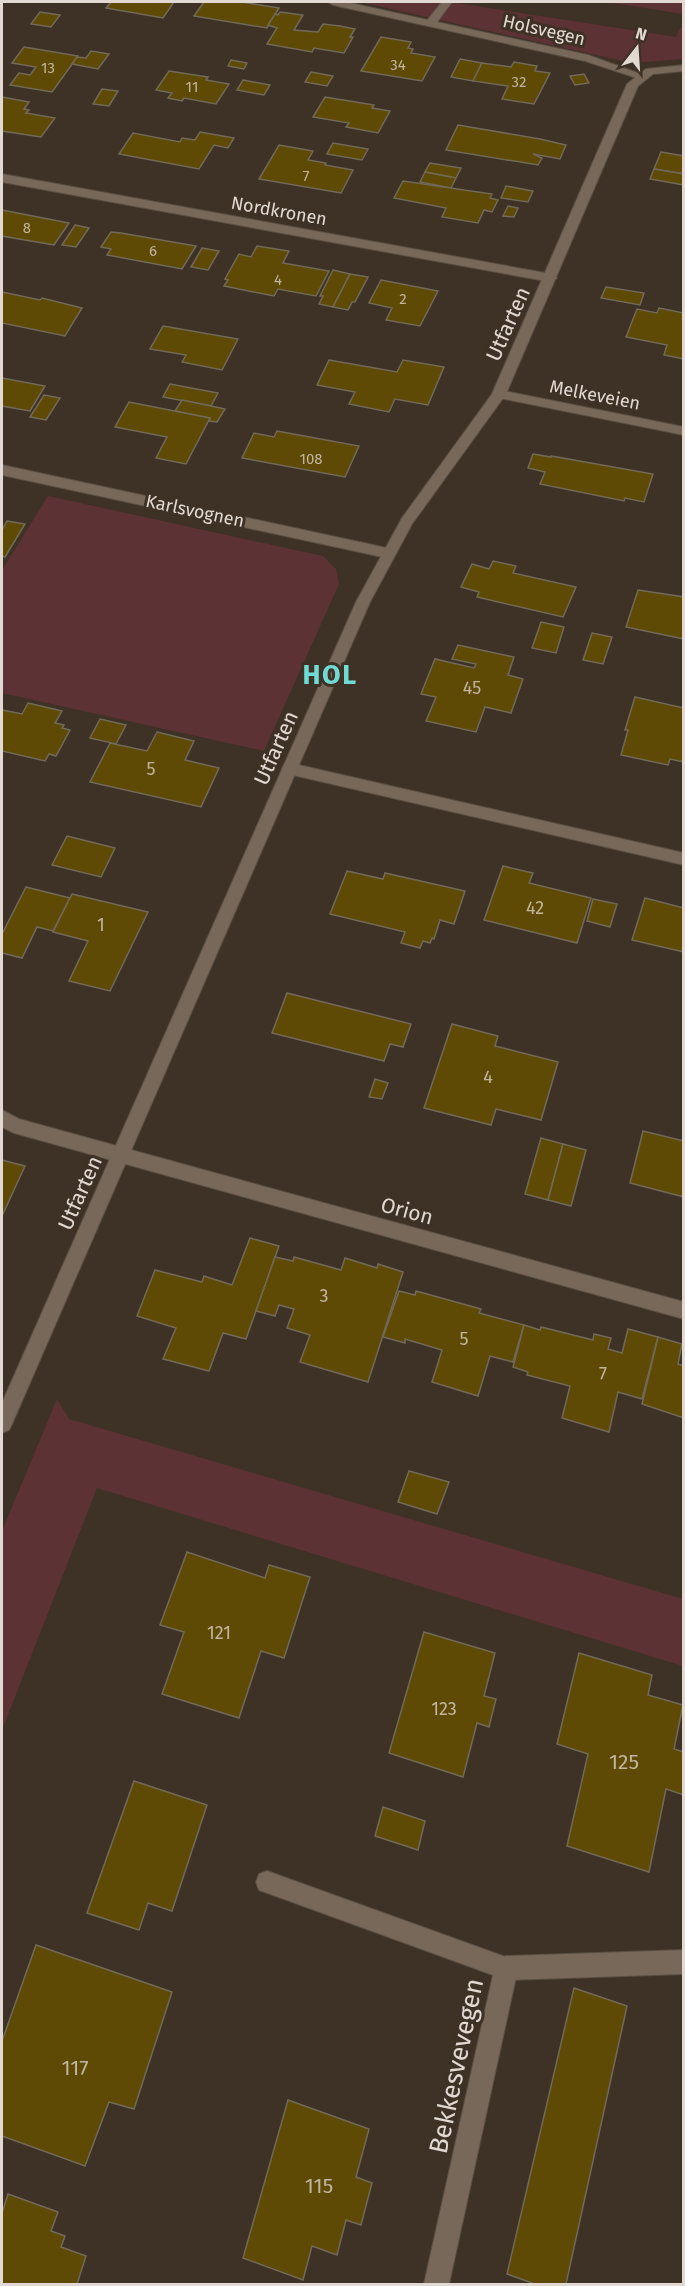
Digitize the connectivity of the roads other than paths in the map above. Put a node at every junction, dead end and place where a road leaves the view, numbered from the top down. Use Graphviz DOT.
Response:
graph roads {
  1 [pos="333,2"];
  2 [pos="447,2"];
  3 [pos="431,23"];
  4 [pos="678,68"];
  5 [pos="640,76"];
  6 [pos="2,178"];
  7 [pos="550,278"];
  8 [pos="498,394"];
  9 [pos="684,431"];
  10 [pos="2,470"];
  11 [pos="387,553"];
  12 [pos="290,769"];
  13 [pos="684,859"];
  14 [pos="2,1118"];
  15 [pos="119,1155"];
  16 [pos="684,1311"];
  17 [pos="2,1424"];
  18 [pos="267,1882"];
  19 [pos="684,1962"];
  20 [pos="506,1968"];
  21 [pos="437,2284"];
  1 -- 3 [label="street, Holsvegen"];
  2 -- 3 [label="street"];
  3 -- 5 [label="street, Holsvegen"];
  4 -- 5 [label="street"];
  5 -- 7 [label="street, Utfarten"];
  6 -- 7 [label="street, Nordkronen"];
  7 -- 8 [label="street, Utfarten"];
  8 -- 9 [label="street, Melkeveien"];
  8 -- 11 [label="street, Utfarten"];
  10 -- 11 [label="street, Karlsvognen"];
  11 -- 12 [label="street, Utfarten"];
  12 -- 13 [label="street"];
  12 -- 15 [label="street, Utfarten"];
  14 -- 15 [label="street"];
  15 -- 16 [label="street, Orion"];
  15 -- 17 [label="street, Utfarten"];
  18 -- 20 [label="street, Bekkesvevegen"];
  19 -- 20 [label="street"];
  20 -- 21 [label="street, Bekkesvevegen"];
}
